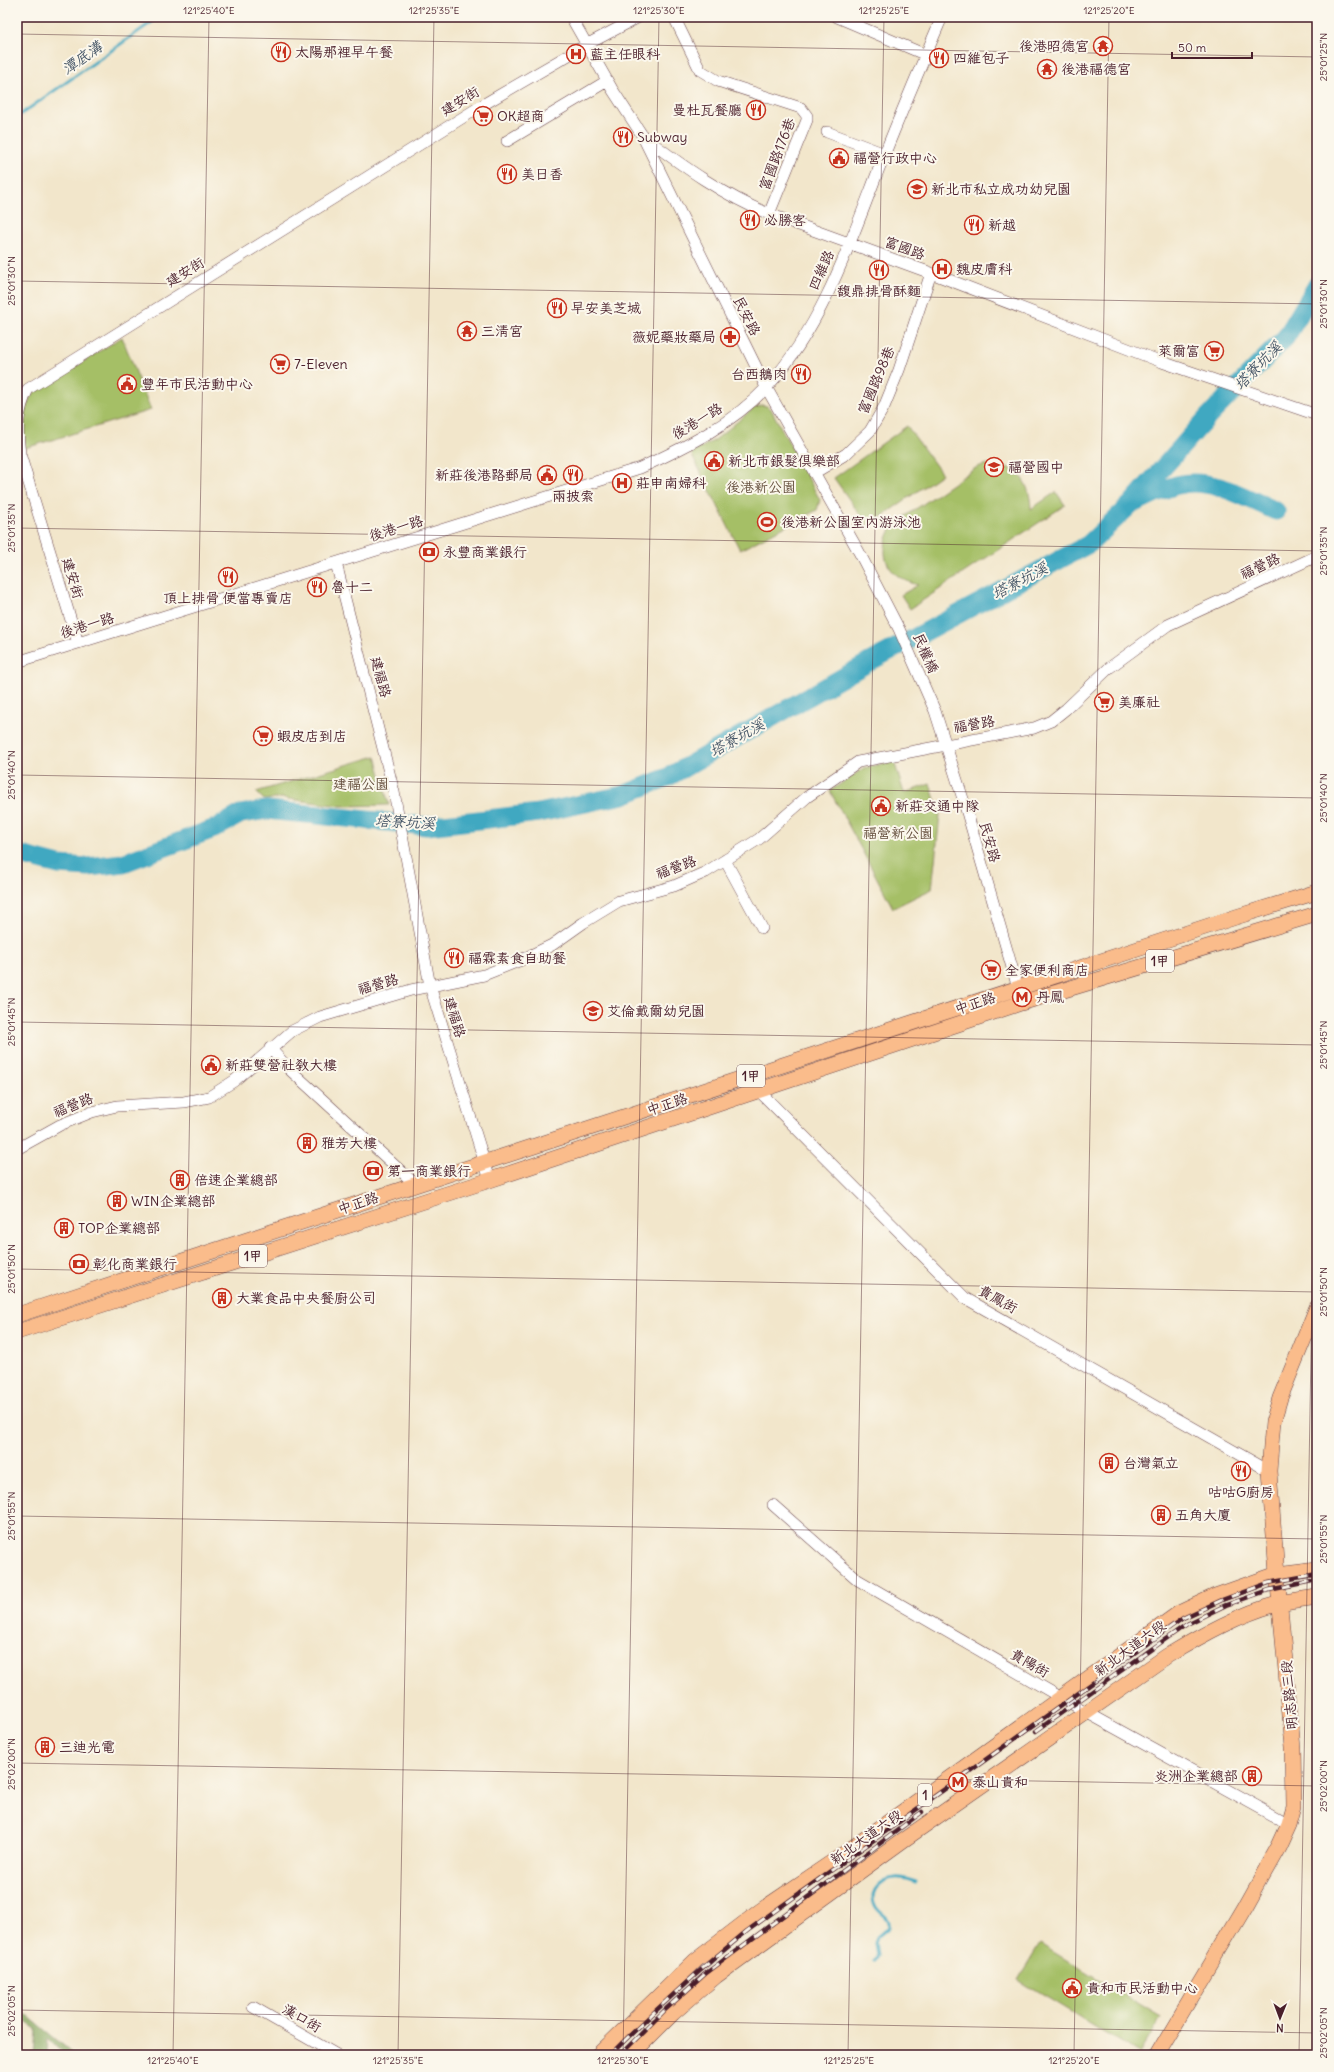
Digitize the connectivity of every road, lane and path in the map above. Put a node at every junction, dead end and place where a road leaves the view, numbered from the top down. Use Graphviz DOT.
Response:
graph roads {
  1 [pos="570,17"];
  2 [pos="639,17"];
  3 [pos="674,17"];
  4 [pos="837,17"];
  5 [pos="942,17"];
  6 [pos="586,45"];
  7 [pos="926,55"];
  8 [pos="607,80"];
  9 [pos="827,132"];
  10 [pos="642,135"];
  11 [pos="507,141"];
  12 [pos="885,154"];
  13 [pos="769,214"];
  14 [pos="850,243"];
  15 [pos="931,273"];
  16 [pos="766,387"];
  17 [pos="1317,415"];
  18 [pos="814,473"];
  19 [pos="1317,556"];
  20 [pos="336,563"];
  21 [pos="899,629"];
  22 [pos="78,643"];
  23 [pos="17,662"];
  24 [pos="926,690"];
  25 [pos="945,745"];
  26 [pos="725,860"];
  27 [pos="1317,892"];
  28 [pos="1317,914"];
  29 [pos="762,928"];
  30 [pos="430,986"];
  31 [pos="1020,996"];
  32 [pos="270,1048"];
  33 [pos="759,1091"];
  34 [pos="17,1149"];
  35 [pos="484,1163"];
  36 [pos="490,1180"];
  37 [pos="415,1184"];
  38 [pos="1317,1307"];
  39 [pos="17,1315"];
  40 [pos="17,1332"];
  41 [pos="1270,1471"];
  42 [pos="773,1505"];
  43 [pos="1317,1568"];
  44 [pos="1277,1574"];
  45 [pos="1317,1596"];
  46 [pos="1280,1603"];
  47 [pos="1061,1698"];
  48 [pos="1086,1712"];
  49 [pos="1289,1824"];
  50 [pos="253,2007"];
  51 [pos="337,2055"];
  52 [pos="598,2055"];
  53 [pos="631,2055"];
  54 [pos="1157,2055"];
  1 -- 6 [label="street, 民安路"];
  2 -- 6 [label="street, 建安街"];
  3 -- 13 [label="street, 富國路176巷"];
  4 -- 7 [label="street"];
  5 -- 7 [label="street, 四維路"];
  6 -- 8 [label="street, 民安路"];
  6 -- 22 [label="street, 建安街"];
  7 -- 12 [label="street, 四維路"];
  8 -- 10 [label="street, 民安路"];
  8 -- 11 [label="street"];
  9 -- 12 [label="street"];
  10 -- 13 [label="street, 富國路"];
  10 -- 16 [label="street, 民安路"];
  12 -- 14 [label="street, 四維路"];
  13 -- 14 [label="street, 富國路"];
  14 -- 15 [label="street, 富國路"];
  14 -- 16 [label="street, 四維路"];
  15 -- 17 [label="street, 富國路"];
  15 -- 18 [label="street, 富國路98巷"];
  16 -- 18 [label="street, 民安路"];
  16 -- 20 [label="street, 後港一路"];
  18 -- 21 [label="street, 民安路"];
  19 -- 25 [label="street, 福營路"];
  20 -- 22 [label="street, 後港一路"];
  20 -- 30 [label="street, 建福路"];
  21 -- 24 [label="street, 民權橋"];
  22 -- 23 [label="street, 後港一路"];
  24 -- 25 [label="street, 民安路"];
  25 -- 26 [label="street, 福營路"];
  25 -- 31 [label="street, 民安路"];
  26 -- 29 [label="street"];
  26 -- 30 [label="street, 福營路"];
  27 -- 31 [label="main road, 中正路 / 1甲"];
  28 -- 31 [label="main road, 中正路 / 1甲"];
  30 -- 32 [label="street, 福營路"];
  30 -- 35 [label="street, 建福路"];
  31 -- 33 [label="main road, 中正路 / 1甲"];
  31 -- 35 [label="main road, 中正路 / 1甲"];
  32 -- 34 [label="street, 福營路"];
  32 -- 37 [label="street"];
  33 -- 36 [label="main road, 中正路 / 1甲"];
  33 -- 41 [label="street, 貴鳳街"];
  35 -- 36 [label="street, 建福路"];
  35 -- 37 [label="main road, 中正路 / 1甲"];
  36 -- 40 [label="main road, 中正路 / 1甲"];
  37 -- 39 [label="main road, 中正路 / 1甲"];
  38 -- 41 [label="main road, 明志路三段"];
  41 -- 44 [label="main road, 明志路三段"];
  42 -- 47 [label="street, 貴陽街"];
  43 -- 44 [label="main road, 1"];
  44 -- 46 [label="main road, 明志路三段"];
  44 -- 47 [label="main road, 新北大道六段 / 1"];
  45 -- 46 [label="main road, 1"];
  46 -- 48 [label="main road, 新北大道六段 / 1"];
  46 -- 49 [label="main road, 明志路三段"];
  47 -- 48 [label="street, 貴陽街"];
  47 -- 52 [label="main road, 新北大道六段 / 1"];
  48 -- 49 [label="street, 貴陽街"];
  48 -- 53 [label="main road, 新北大道六段 / 1"];
  49 -- 54 [label="main road, 明志路三段"];
  50 -- 51 [label="street, 漢口街"];
}
